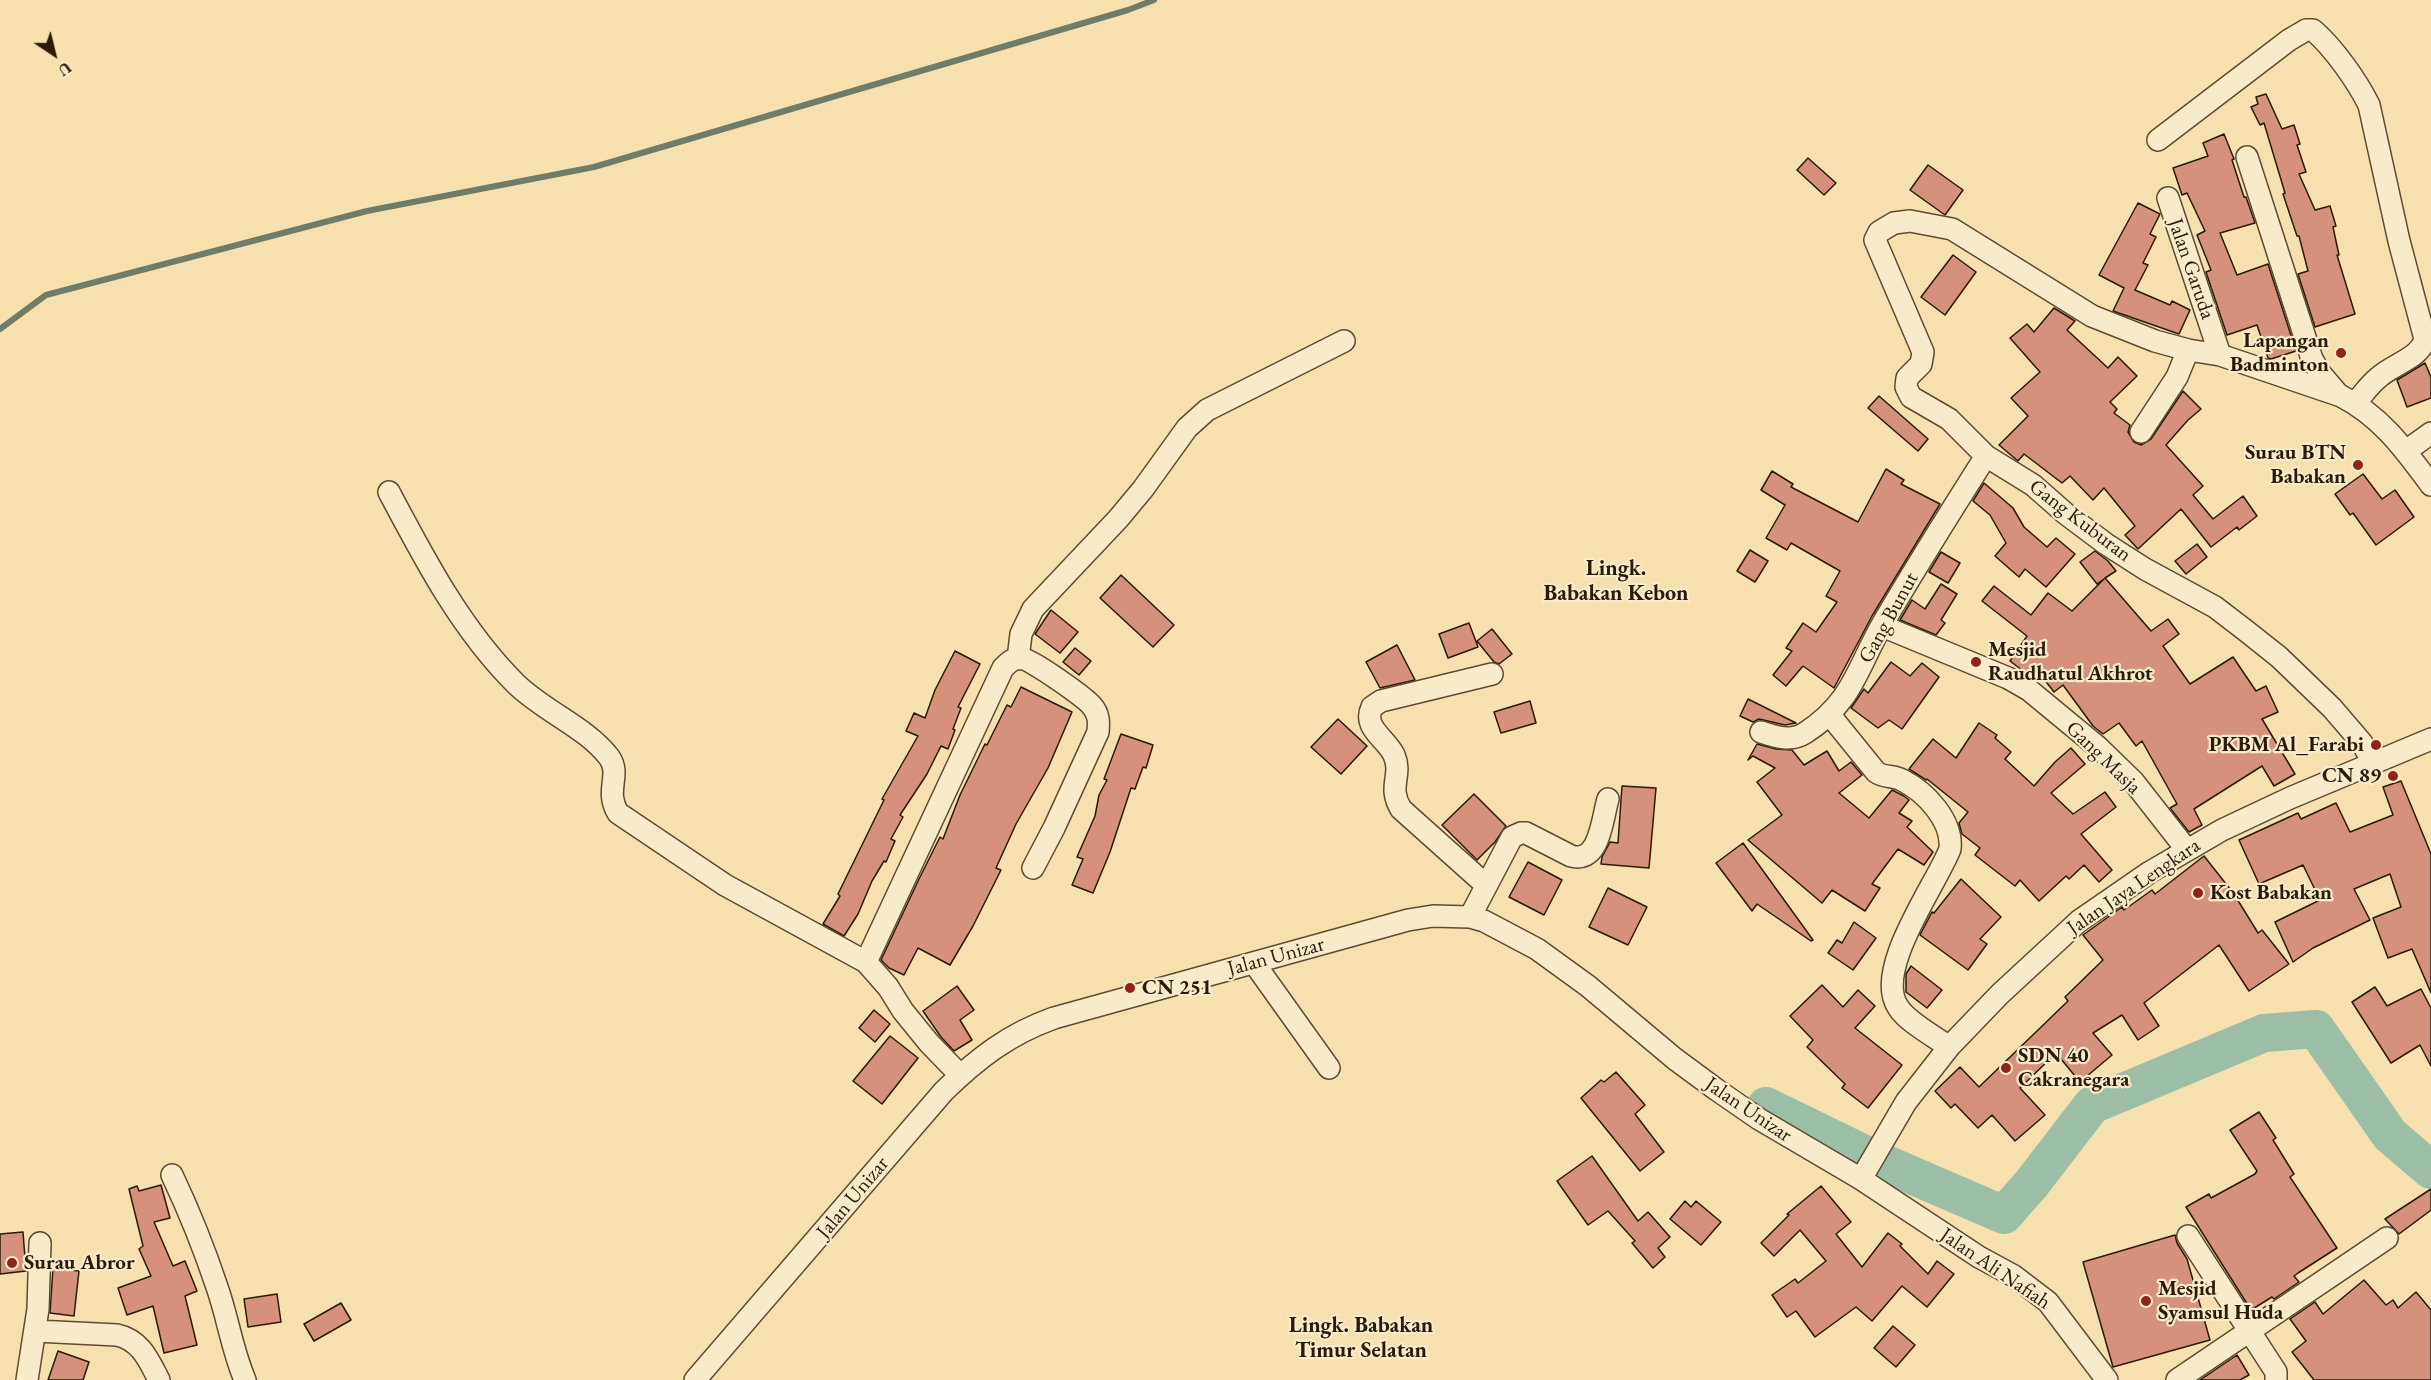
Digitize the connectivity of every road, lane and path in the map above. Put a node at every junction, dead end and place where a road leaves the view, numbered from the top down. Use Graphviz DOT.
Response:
graph roads {
  1 [pos="2158,140"];
  2 [pos="2247,157"];
  3 [pos="2168,198"];
  4 [pos="1344,341"];
  5 [pos="2188,350"];
  6 [pos="2220,355"];
  7 [pos="2348,400"];
  8 [pos="2141,432"];
  9 [pos="2431,433"];
  10 [pos="2406,451"];
  11 [pos="1986,456"];
  12 [pos="2431,484"];
  13 [pos="389,492"];
  14 [pos="1882,626"];
  15 [pos="1018,659"];
  16 [pos="1492,674"];
  17 [pos="1828,714"];
  18 [pos="1761,732"];
  19 [pos="2431,740"];
  20 [pos="2374,764"];
  21 [pos="1608,800"];
  22 [pos="2187,850"];
  23 [pos="1033,868"];
  24 [pos="1479,900"];
  25 [pos="866,962"];
  26 [pos="1254,963"];
  27 [pos="1949,1047"];
  28 [pos="1329,1068"];
  29 [pos="960,1075"];
  30 [pos="1867,1171"];
  31 [pos="172,1174"];
  32 [pos="2188,1236"];
  33 [pos="2387,1238"];
  34 [pos="40,1243"];
  35 [pos="2248,1331"];
  36 [pos="36,1332"];
  37 [pos="27,1380"];
  38 [pos="159,1380"];
  39 [pos="245,1380"];
  40 [pos="695,1380"];
  41 [pos="2106,1380"];
  42 [pos="2177,1380"];
  43 [pos="2276,1380"];
  1 -- 7 [label="street"];
  2 -- 7 [label="street"];
  3 -- 6 [label="street, Jalan Garuda"];
  4 -- 15 [label="street"];
  5 -- 6 [label="street"];
  5 -- 8 [label="street"];
  5 -- 11 [label="street, Gang Kuburan"];
  6 -- 7 [label="street"];
  7 -- 10 [label="street"];
  9 -- 10 [label="street"];
  10 -- 12 [label="street"];
  11 -- 14 [label="street, Gang Bunut"];
  11 -- 20 [label="street, Gang Kuburan"];
  13 -- 25 [label="street"];
  14 -- 17 [label="street, Gang Bunut"];
  14 -- 22 [label="street, Gang Masja"];
  15 -- 23 [label="street"];
  15 -- 25 [label="street"];
  16 -- 24 [label="street"];
  17 -- 18 [label="street, Gang Bunut"];
  17 -- 27 [label="street"];
  19 -- 20 [label="street, Jalan Jaya Lengkara"];
  20 -- 22 [label="street, Jalan Jaya Lengkara"];
  21 -- 24 [label="street"];
  22 -- 27 [label="street, Jalan Jaya Lengkara"];
  24 -- 26 [label="street, Jalan Unizar"];
  24 -- 30 [label="street, Jalan Unizar"];
  25 -- 29 [label="street"];
  26 -- 28 [label="street"];
  26 -- 29 [label="street, Jalan Unizar"];
  27 -- 30 [label="street, Jalan Jaya Lengkara"];
  29 -- 40 [label="street, Jalan Unizar"];
  30 -- 41 [label="street, Jalan Ali Nafiah"];
  31 -- 39 [label="street"];
  32 -- 35 [label="street"];
  33 -- 35 [label="street"];
  34 -- 36 [label="street"];
  35 -- 42 [label="street"];
  35 -- 43 [label="street"];
  36 -- 37 [label="street"];
  36 -- 38 [label="street"];
}
